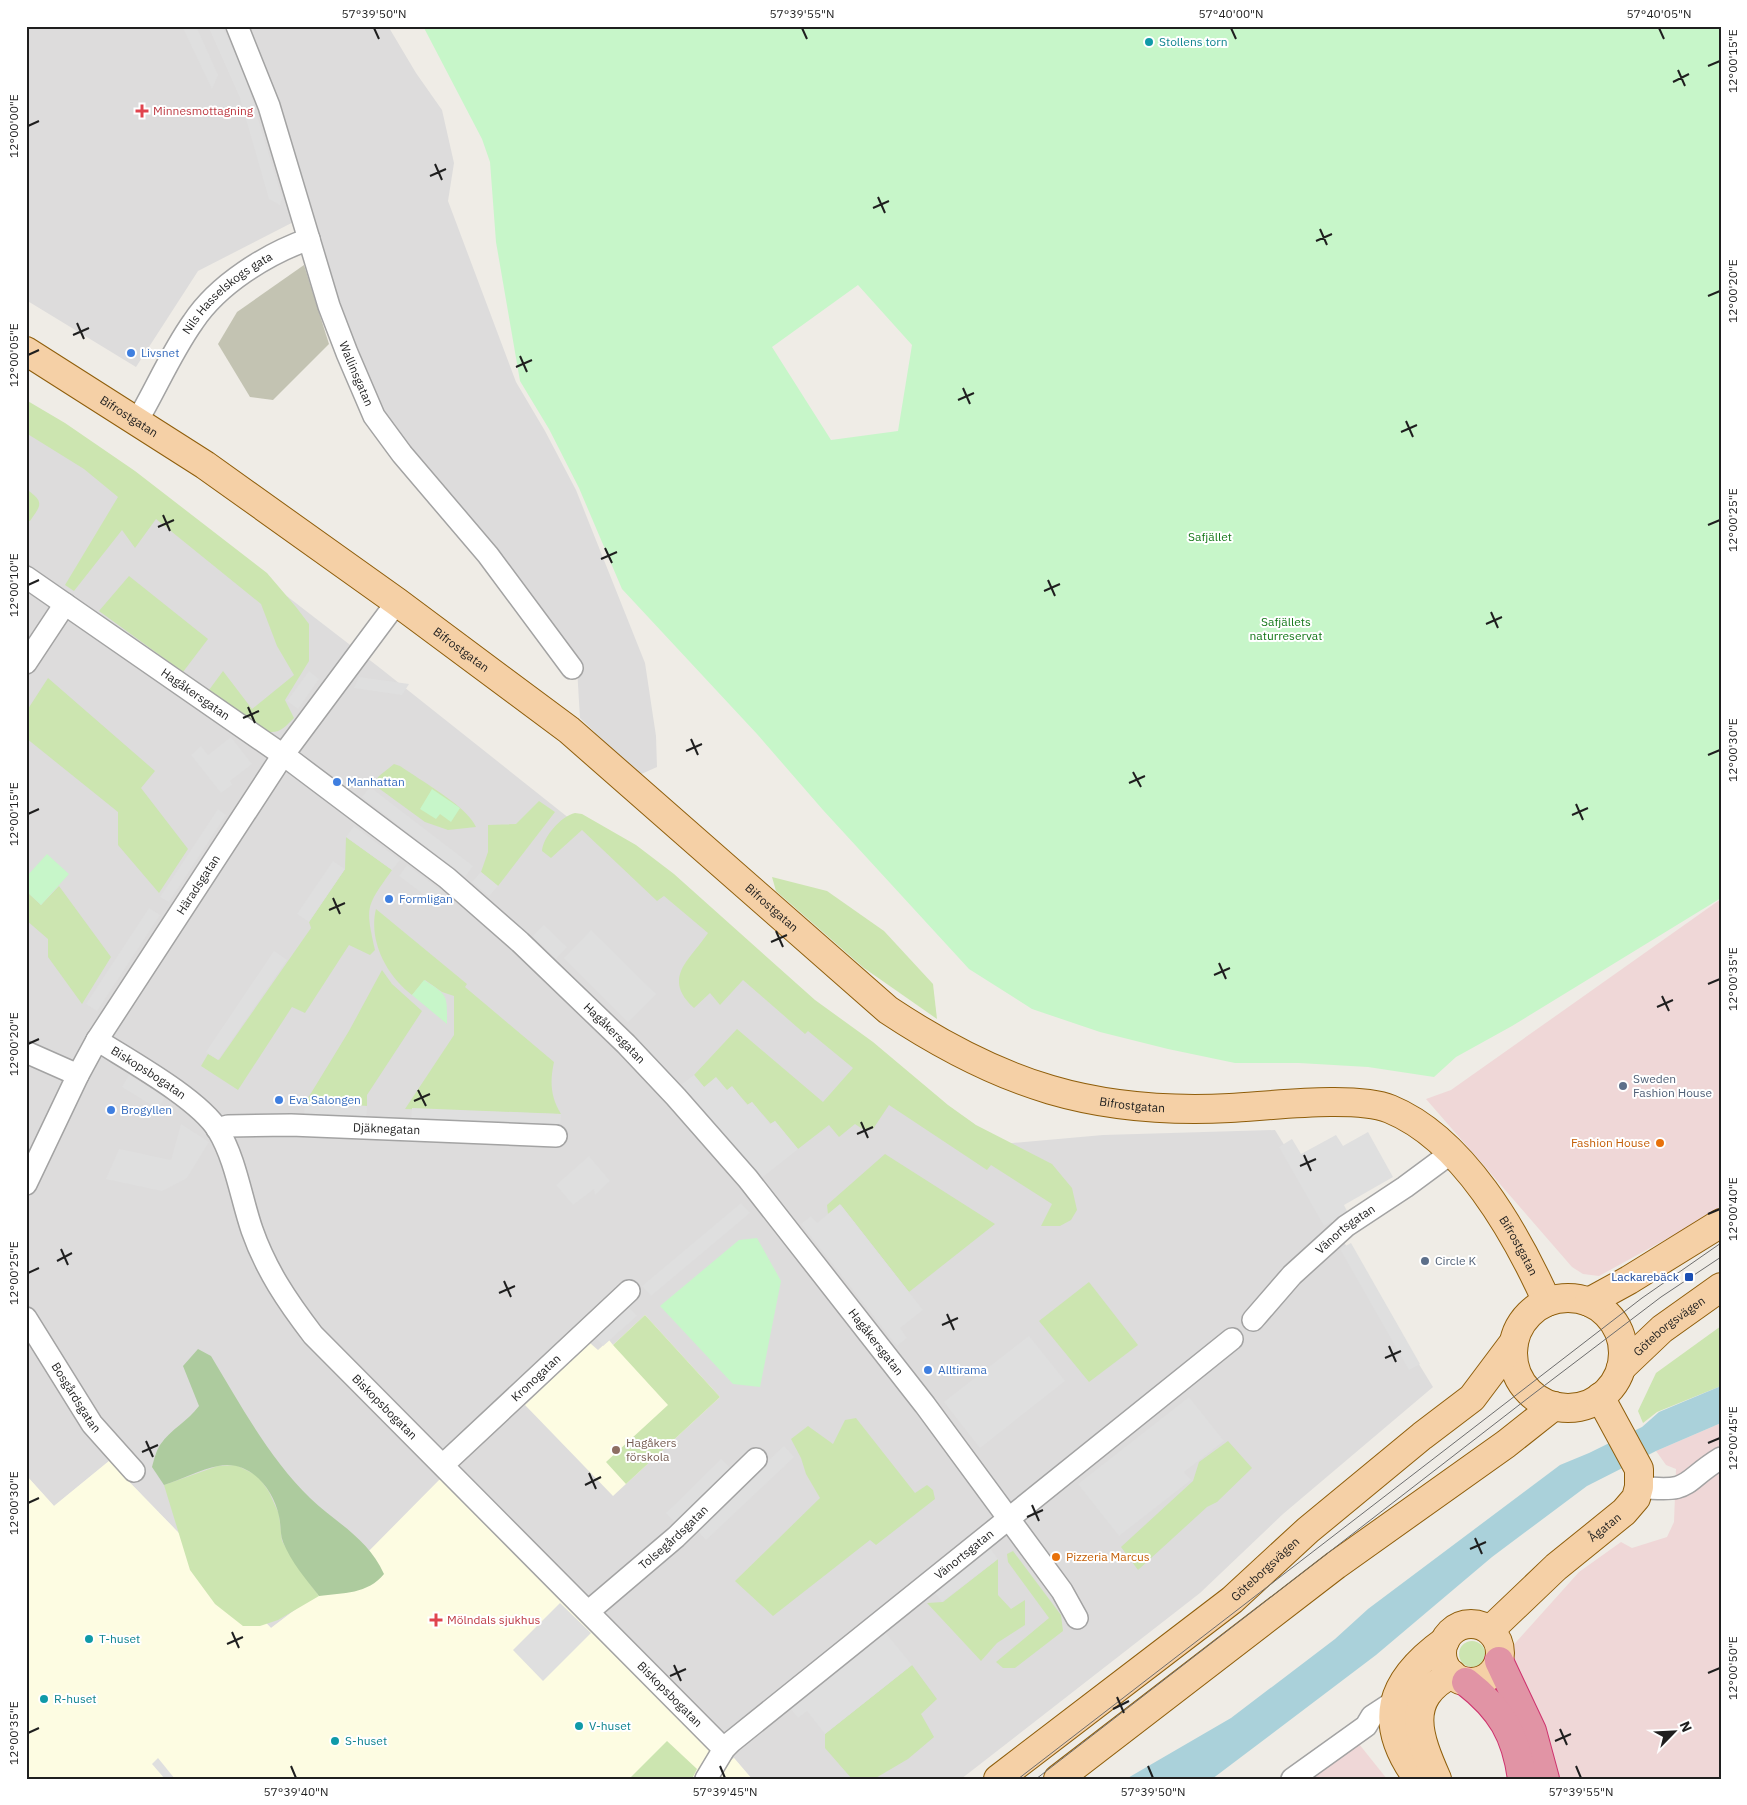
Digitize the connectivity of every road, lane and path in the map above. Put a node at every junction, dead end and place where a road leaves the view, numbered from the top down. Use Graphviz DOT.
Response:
graph roads {
  1 [pos="237,26"];
  2 [pos="309,239"];
  3 [pos="26,351"];
  4 [pos="136,421"];
  5 [pos="26,577"];
  6 [pos="397,602"];
  7 [pos="65,604"];
  8 [pos="26,663"];
  9 [pos="572,668"];
  10 [pos="283,755"];
  11 [pos="97,1040"];
  12 [pos="26,1052"];
  13 [pos="78,1075"];
  14 [pos="217,1129"];
  15 [pos="556,1136"];
  16 [pos="1451,1153"];
  17 [pos="26,1184"];
  18 [pos="1721,1223"];
  19 [pos="1721,1287"];
  20 [pos="629,1291"];
  21 [pos="1547,1302"];
  22 [pos="1589,1302"];
  23 [pos="26,1318"];
  24 [pos="1253,1320"];
  25 [pos="1232,1340"];
  26 [pos="1514,1342"];
  27 [pos="1621,1368"];
  28 [pos="1600,1397"];
  29 [pos="1554,1406"];
  30 [pos="1721,1458"];
  31 [pos="756,1459"];
  32 [pos="444,1464"];
  33 [pos="134,1471"];
  34 [pos="1639,1478"];
  35 [pos="1009,1520"];
  36 [pos="589,1611"];
  37 [pos="1077,1618"];
  38 [pos="1490,1630"];
  39 [pos="1445,1641"];
  40 [pos="1500,1661"];
  41 [pos="1459,1678"];
  42 [pos="1395,1701"];
  43 [pos="1366,1726"];
  44 [pos="1395,1740"];
  45 [pos="724,1749"];
  46 [pos="706,1779"];
  47 [pos="998,1779"];
  48 [pos="1058,1779"];
  49 [pos="1292,1779"];
  50 [pos="1418,1779"];
  51 [pos="1437,1779"];
  52 [pos="1522,1779"];
  53 [pos="1545,1779"];
  1 -- 2 [label="street, Wallinsgatan"];
  2 -- 4 [label="street, Nils Hasselskogs gata"];
  2 -- 9 [label="street, Wallinsgatan"];
  3 -- 4 [label="main road, Bifrostgatan"];
  4 -- 6 [label="main road, Bifrostgatan"];
  5 -- 7 [label="street, Hagåkersgatan"];
  6 -- 10 [label="street, Häradsgatan"];
  6 -- 16 [label="main road, Bifrostgatan"];
  7 -- 8 [label="street"];
  7 -- 10 [label="street, Hagåkersgatan"];
  10 -- 11 [label="street, Häradsgatan"];
  10 -- 35 [label="street, Hagåkersgatan"];
  11 -- 13 [label="street, Häradsgatan"];
  11 -- 14 [label="street, Biskopsbogatan"];
  12 -- 13 [label="street"];
  13 -- 17 [label="street, Häradsgatan"];
  14 -- 15 [label="street, Djäknegatan"];
  14 -- 32 [label="street, Biskopsbogatan"];
  16 -- 21 [label="main road, Bifrostgatan"];
  16 -- 24 [label="street, Vänortsgatan"];
  18 -- 22 [label="main road"];
  19 -- 27 [label="main road, Göteborgsvägen"];
  20 -- 32 [label="street, Kronogatan"];
  21 -- 22 [label="main road, Göteborgsvägen"];
  21 -- 26 [label="main road, Göteborgsvägen"];
  22 -- 27 [label="main road, Göteborgsvägen"];
  23 -- 33 [label="street, Bosgårdsgatan"];
  25 -- 35 [label="street, Vänortsgatan"];
  26 -- 29 [label="main road, Göteborgsvägen"];
  26 -- 47 [label="main road, Göteborgsvägen"];
  27 -- 28 [label="main road, Göteborgsvägen"];
  28 -- 29 [label="main road, Göteborgsvägen"];
  28 -- 34 [label="main road"];
  29 -- 48 [label="main road"];
  30 -- 34 [label="street"];
  31 -- 36 [label="street, Tolsegårdsgatan"];
  32 -- 36 [label="street, Biskopsbogatan"];
  34 -- 38 [label="main road, Ågatan"];
  35 -- 37 [label="street, Hagåkersgatan"];
  35 -- 45 [label="street, Vänortsgatan"];
  36 -- 45 [label="street, Biskopsbogatan"];
  38 -- 39 [label="main road"];
  38 -- 40 [label="main road"];
  39 -- 41 [label="main road"];
  39 -- 42 [label="main road"];
  40 -- 41 [label="main road"];
  40 -- 53 [label="highway"];
  41 -- 51 [label="main road"];
  41 -- 52 [label="highway"];
  42 -- 43 [label="street"];
  42 -- 44 [label="main road"];
  43 -- 44 [label="street"];
  43 -- 49 [label="street"];
  44 -- 50 [label="main road"];
  45 -- 46 [label="street, Vänortsgatan"];
}
